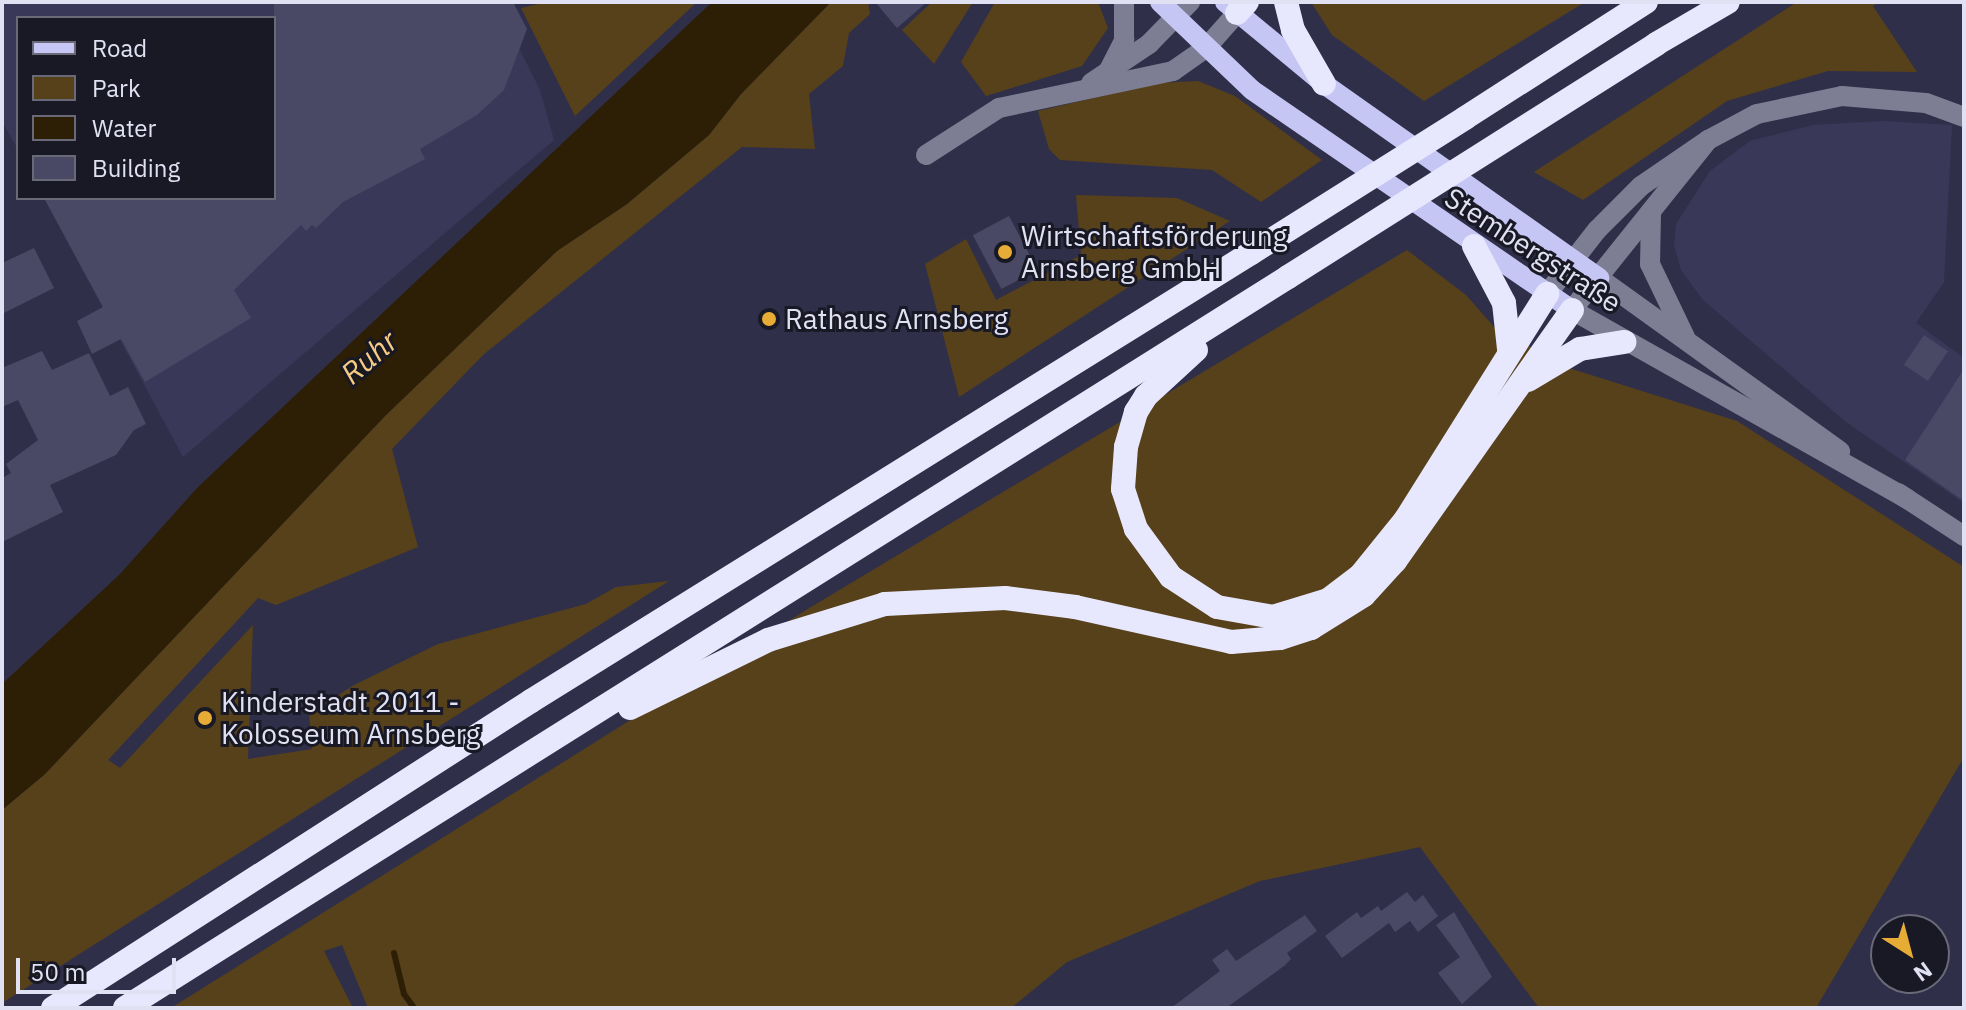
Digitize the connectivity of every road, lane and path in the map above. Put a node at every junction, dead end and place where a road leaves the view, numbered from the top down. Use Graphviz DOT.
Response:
graph roads {
  1 [pos="1124,2"];
  2 [pos="1160,2"];
  3 [pos="1190,2"];
  4 [pos="1286,2"];
  5 [pos="1616,2"];
  6 [pos="1646,2"];
  7 [pos="1728,2"];
  8 [pos="1236,6"];
  9 [pos="1175,19"];
  10 [pos="1586,41"];
  11 [pos="1205,49"];
  12 [pos="1108,73"];
  13 [pos="1324,84"];
  14 [pos="1085,87"];
  15 [pos="1964,117"];
  16 [pos="1708,140"];
  17 [pos="926,155"];
  18 [pos="1651,213"];
  19 [pos="1474,246"];
  20 [pos="1573,260"];
  21 [pos="1599,278"];
  22 [pos="1283,280"];
  23 [pos="1547,294"];
  24 [pos="1572,310"];
  25 [pos="1686,341"];
  26 [pos="1624,342"];
  27 [pos="1509,349"];
  28 [pos="1519,386"];
  29 [pos="1907,499"];
  30 [pos="1964,536"];
  31 [pos="523,758"];
  32 [pos="53,1008"];
  33 [pos="125,1008"];
  1 -- 12 [label="street"];
  2 -- 9 [label="main road, Stembergstraße"];
  3 -- 9 [label="street"];
  4 -- 13 [label="highway"];
  5 -- 10 [label="highway"];
  6 -- 10 [label="highway"];
  7 -- 22 [label="highway, bridge"];
  8 -- 11 [label="street"];
  8 -- 13 [label="main road, Stembergstraße"];
  9 -- 11 [label="main road, Stembergstraße"];
  9 -- 12 [label="street"];
  10 -- 32 [label="highway, bridge"];
  11 -- 14 [label="street"];
  11 -- 19 [label="main road, Stembergstraße"];
  12 -- 14 [label="street"];
  13 -- 20 [label="main road, Stembergstraße"];
  14 -- 17 [label="street"];
  15 -- 16 [label="street"];
  16 -- 18 [label="street"];
  16 -- 20 [label="street"];
  18 -- 21 [label="street"];
  18 -- 25 [label="street"];
  19 -- 23 [label="main road, Stembergstraße"];
  19 -- 27 [label="highway"];
  20 -- 21 [label="main road, Stembergstraße"];
  20 -- 23 [label="street"];
  21 -- 24 [label="street"];
  21 -- 25 [label="street, Stembergstraße"];
  22 -- 27 [label="highway"];
  22 -- 31 [label="highway"];
  23 -- 24 [label="main road, Stembergstraße"];
  23 -- 27 [label="highway"];
  24 -- 26 [label="street, Stembergstraße"];
  24 -- 28 [label="highway"];
  25 -- 29 [label="street, Stembergstraße"];
  26 -- 28 [label="highway"];
  26 -- 29 [label="street, Stembergstraße"];
  28 -- 31 [label="highway"];
  29 -- 30 [label="street, Stembergstraße"];
  31 -- 33 [label="highway"];
}
